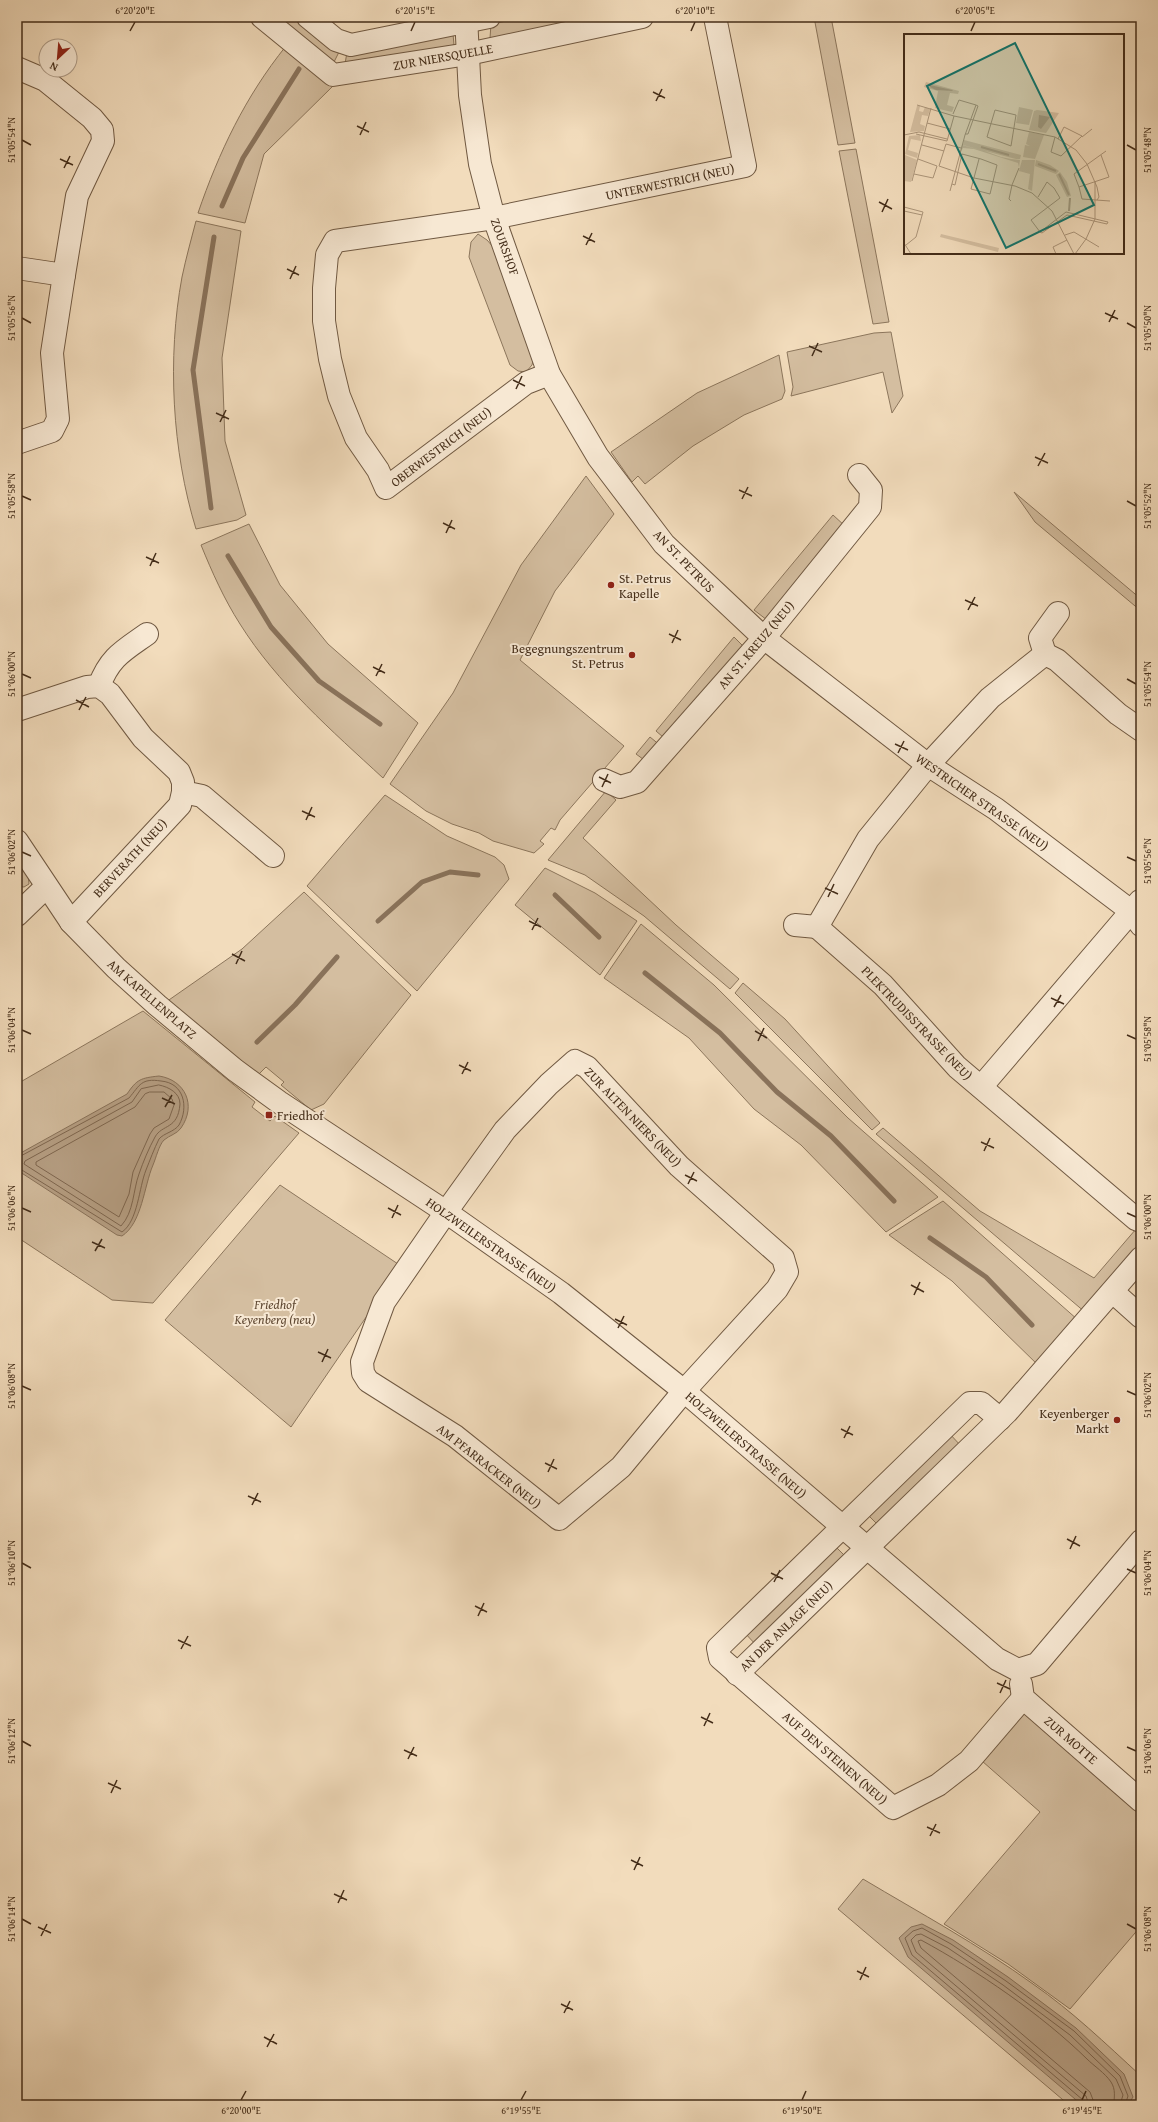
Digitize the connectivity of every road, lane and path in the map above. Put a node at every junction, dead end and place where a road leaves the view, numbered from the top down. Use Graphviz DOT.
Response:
graph roads {
  1 [pos="262,17"];
  2 [pos="308,17"];
  3 [pos="489,17"];
  4 [pos="642,17"];
  5 [pos="715,17"];
  6 [pos="466,19"];
  7 [pos="468,54"];
  8 [pos="17,68"];
  9 [pos="494,218"];
  10 [pos="17,268"];
  11 [pos="64,275"];
  12 [pos="549,374"];
  13 [pos="17,444"];
  14 [pos="598,457"];
  15 [pos="859,475"];
  16 [pos="1058,613"];
  17 [pos="147,634"];
  18 [pos="764,638"];
  19 [pos="1045,654"];
  20 [pos="99,686"];
  21 [pos="17,710"];
  22 [pos="1141,730"];
  23 [pos="928,765"];
  24 [pos="604,780"];
  25 [pos="183,792"];
  26 [pos="17,841"];
  27 [pos="273,856"];
  28 [pos="46,887"];
  29 [pos="1138,912"];
  30 [pos="17,915"];
  31 [pos="71,922"];
  32 [pos="794,925"];
  33 [pos="817,927"];
  34 [pos="981,1087"];
  35 [pos="316,1128"];
  36 [pos="446,1212"];
  37 [pos="1139,1218"];
  38 [pos="1141,1258"];
  39 [pos="1113,1292"];
  40 [pos="1141,1317"];
  41 [pos="684,1391"];
  42 [pos="1003,1416"];
  43 [pos="842,1527"];
  44 [pos="866,1548"];
  45 [pos="1138,1552"];
  46 [pos="1018,1670"];
  47 [pos="737,1674"];
  48 [pos="1023,1698"];
  49 [pos="1141,1801"];
  1 -- 7 [label="street, ZUR NIERSQUELLE"];
  2 -- 6 [label="street"];
  3 -- 6 [label="street"];
  4 -- 7 [label="street, ZUR NIERSQUELLE"];
  5 -- 9 [label="street, UNTERWESTRICH (NEU)"];
  6 -- 7 [label="street, ZOURSHOF"];
  7 -- 9 [label="street, ZOURSHOF"];
  8 -- 11 [label="street"];
  9 -- 12 [label="street, ZOURSHOF"];
  9 -- 12 [label="street, OBERWESTRICH (NEU)"];
  10 -- 11 [label="street"];
  11 -- 13 [label="street"];
  12 -- 14 [label="street, ZOURSHOF"];
  14 -- 18 [label="street, AN ST. PETRUS"];
  15 -- 18 [label="street, AN ST. KREUZ (NEU)"];
  16 -- 19 [label="street"];
  17 -- 20 [label="street"];
  18 -- 23 [label="street, WESTRICHER STRASSE (NEU)"];
  18 -- 24 [label="street, AN ST. KREUZ (NEU)"];
  19 -- 22 [label="street"];
  19 -- 23 [label="street"];
  20 -- 21 [label="street"];
  20 -- 25 [label="street"];
  23 -- 29 [label="street, WESTRICHER STRASSE (NEU)"];
  23 -- 33 [label="street"];
  25 -- 27 [label="street"];
  25 -- 31 [label="street, BERVERATH (NEU)"];
  26 -- 28 [label="street, AM KAPELLENPLATZ"];
  28 -- 30 [label="street"];
  28 -- 31 [label="street, AM KAPELLENPLATZ"];
  29 -- 34 [label="street, PLEKTRUDISSTRASSE (NEU)"];
  31 -- 35 [label="street, AM KAPELLENPLATZ"];
  32 -- 33 [label="street"];
  33 -- 34 [label="street, PLEKTRUDISSTRASSE (NEU)"];
  34 -- 37 [label="street, PLEKTRUDISSTRASSE (NEU)"];
  35 -- 36 [label="street, HOLZWEILERSTRASSE (NEU)"];
  36 -- 41 [label="street, HOLZWEILERSTRASSE (NEU)"];
  36 -- 41 [label="street, AM PFARRACKER (NEU)"];
  36 -- 41 [label="street, ZUR ALTEN NIERS (NEU)"];
  38 -- 39 [label="street"];
  39 -- 40 [label="street"];
  39 -- 42 [label="street"];
  41 -- 43 [label="street, HOLZWEILERSTRASSE (NEU)"];
  42 -- 43 [label="street, AN DER ANLAGE (NEU)"];
  42 -- 44 [label="street, AN DER ANLAGE (NEU)"];
  43 -- 44 [label="street, HOLZWEILERSTRASSE (NEU)"];
  43 -- 47 [label="street, AN DER ANLAGE (NEU)"];
  44 -- 46 [label="street, HOLZWEILERSTRASSE (NEU)"];
  44 -- 47 [label="street, AN DER ANLAGE (NEU)"];
  45 -- 46 [label="street"];
  46 -- 48 [label="street"];
  47 -- 48 [label="street, AUF DEN STEINEN (NEU)"];
  48 -- 49 [label="street, ZUR MOTTE"];
}
